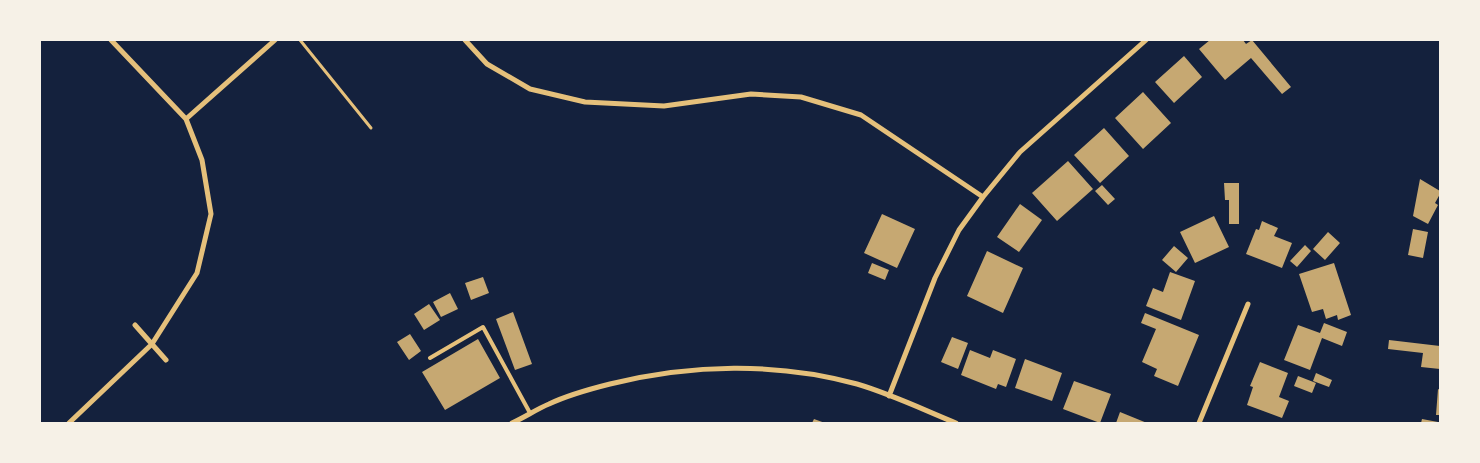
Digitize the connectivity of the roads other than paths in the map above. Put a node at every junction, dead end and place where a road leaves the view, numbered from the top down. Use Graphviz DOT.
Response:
graph roads {
  1 [pos="111,40"];
  2 [pos="275,40"];
  3 [pos="465,40"];
  4 [pos="1146,40"];
  5 [pos="186,120"];
  6 [pos="983,197"];
  7 [pos="1248,304"];
  8 [pos="135,325"];
  9 [pos="152,344"];
  10 [pos="430,358"];
  11 [pos="166,360"];
  12 [pos="889,396"];
  13 [pos="530,413"];
  14 [pos="69,423"];
  15 [pos="512,423"];
  16 [pos="956,423"];
  17 [pos="1199,423"];
  1 -- 5 [label="street"];
  2 -- 5 [label="street"];
  3 -- 6 [label="street"];
  4 -- 6 [label="street"];
  5 -- 9 [label="street"];
  6 -- 12 [label="street"];
  7 -- 17 [label="street"];
  8 -- 9 [label="street"];
  9 -- 11 [label="street"];
  9 -- 14 [label="street"];
  10 -- 13 [label="lane"];
  12 -- 13 [label="street"];
  12 -- 16 [label="street"];
  13 -- 15 [label="street"];
}
